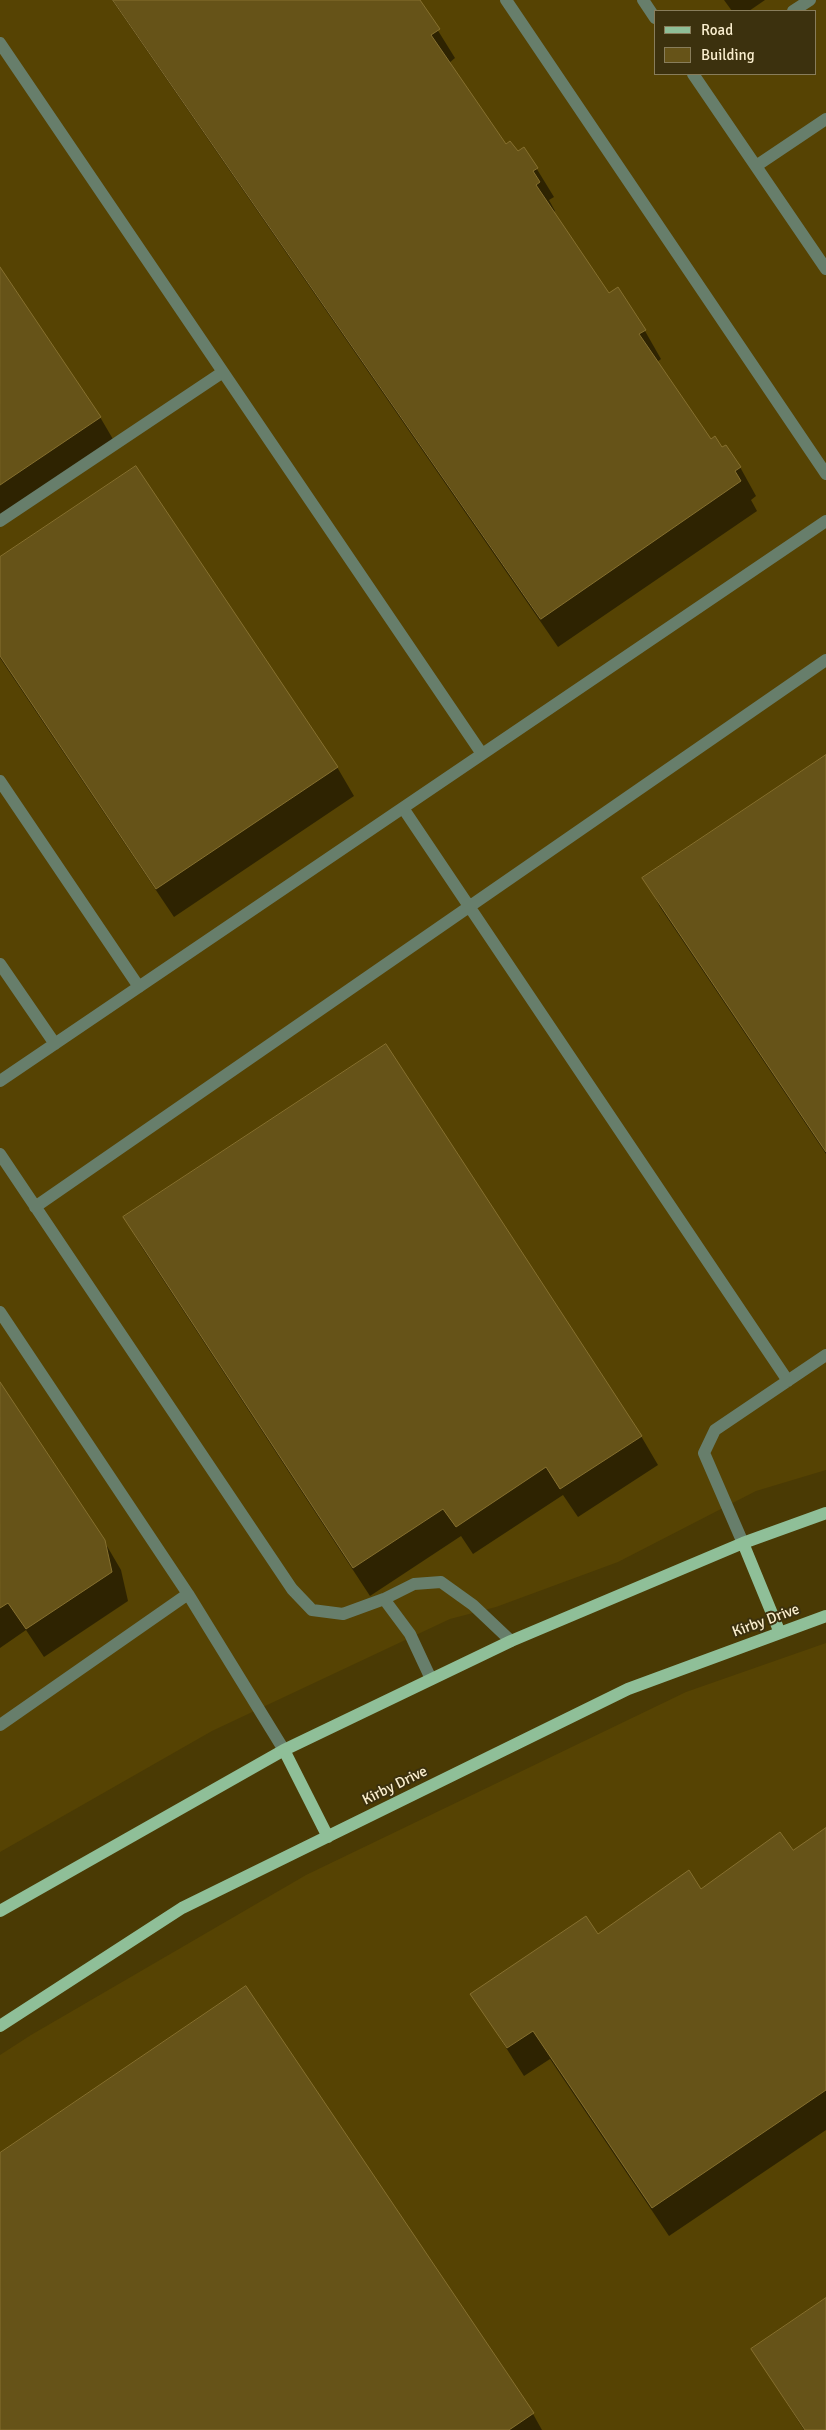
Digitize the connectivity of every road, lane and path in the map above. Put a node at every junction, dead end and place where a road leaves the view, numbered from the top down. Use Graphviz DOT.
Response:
graph roads {
  1 [pos="506,0"];
  2 [pos="643,0"];
  3 [pos="810,0"];
  4 [pos="795,10"];
  5 [pos="654,16"];
  6 [pos="0,42"];
  7 [pos="697,75"];
  8 [pos="826,119"];
  9 [pos="756,166"];
  10 [pos="826,269"];
  11 [pos="223,372"];
  12 [pos="826,474"];
  13 [pos="826,521"];
  14 [pos="0,522"];
  15 [pos="826,660"];
  16 [pos="482,754"];
  17 [pos="0,781"];
  18 [pos="403,808"];
  19 [pos="469,907"];
  20 [pos="0,964"];
  21 [pos="139,987"];
  22 [pos="55,1044"];
  23 [pos="0,1081"];
  24 [pos="0,1154"];
  25 [pos="35,1207"];
  26 [pos="0,1312"];
  27 [pos="826,1355"];
  28 [pos="788,1381"];
  29 [pos="826,1513"];
  30 [pos="743,1543"];
  31 [pos="188,1594"];
  32 [pos="384,1599"];
  33 [pos="826,1616"];
  34 [pos="780,1633"];
  35 [pos="511,1641"];
  36 [pos="431,1679"];
  37 [pos="0,1725"];
  38 [pos="284,1750"];
  39 [pos="328,1837"];
  40 [pos="0,1911"];
  41 [pos="0,2026"];
  1 -- 12 [label="lane"];
  2 -- 5 [label="lane"];
  3 -- 4 [label="lane"];
  6 -- 11 [label="lane"];
  7 -- 9 [label="lane"];
  8 -- 9 [label="lane"];
  9 -- 10 [label="lane"];
  11 -- 14 [label="lane"];
  11 -- 16 [label="lane"];
  13 -- 16 [label="lane"];
  15 -- 19 [label="lane"];
  16 -- 18 [label="lane"];
  17 -- 21 [label="lane"];
  18 -- 19 [label="lane"];
  18 -- 21 [label="lane"];
  19 -- 25 [label="lane"];
  19 -- 28 [label="lane"];
  20 -- 22 [label="lane"];
  21 -- 22 [label="lane"];
  22 -- 23 [label="lane"];
  24 -- 25 [label="lane"];
  25 -- 32 [label="lane"];
  26 -- 31 [label="lane"];
  27 -- 28 [label="lane"];
  28 -- 30 [label="lane"];
  29 -- 30 [label="main road"];
  30 -- 34 [label="main road"];
  30 -- 35 [label="main road"];
  31 -- 37 [label="lane"];
  31 -- 38 [label="lane"];
  32 -- 35 [label="lane"];
  32 -- 36 [label="lane"];
  33 -- 34 [label="main road, Kirby Drive"];
  34 -- 39 [label="main road, Kirby Drive"];
  35 -- 36 [label="main road"];
  36 -- 38 [label="main road"];
  38 -- 39 [label="main road"];
  38 -- 40 [label="main road"];
  39 -- 41 [label="main road, Kirby Drive"];
}
